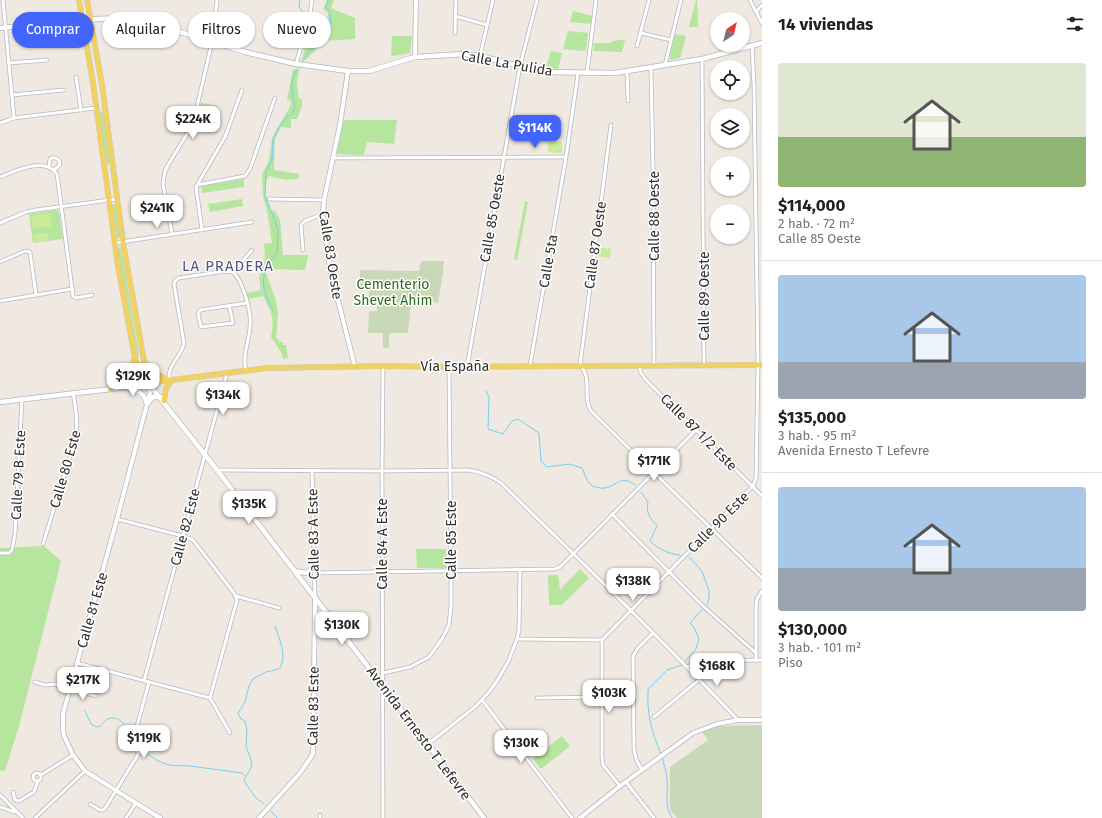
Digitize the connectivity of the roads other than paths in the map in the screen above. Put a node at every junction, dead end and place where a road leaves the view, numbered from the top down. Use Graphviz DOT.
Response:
graph roads {
  1 [pos="3,0"];
  2 [pos="79,0"];
  3 [pos="87,0"];
  4 [pos="217,0"];
  5 [pos="312,0"];
  6 [pos="416,0"];
  7 [pos="456,0"];
  8 [pos="494,0"];
  9 [pos="537,0"];
  10 [pos="596,0"];
  11 [pos="649,0"];
  12 [pos="681,0"];
  13 [pos="750,0"];
  14 [pos="762,5"];
  15 [pos="81,12"];
  16 [pos="89,12"];
  17 [pos="216,12"];
  18 [pos="756,12"];
  19 [pos="456,16"];
  20 [pos="94,20"];
  21 [pos="762,22"];
  22 [pos="487,25"];
  23 [pos="12,27"];
  24 [pos="0,28"];
  25 [pos="6,28"];
  26 [pos="455,33"];
  27 [pos="641,33"];
  28 [pos="188,34"];
  29 [pos="671,40"];
  30 [pos="94,42"];
  31 [pos="762,43"];
  32 [pos="637,46"];
  33 [pos="752,46"];
  34 [pos="86,48"];
  35 [pos="211,48"];
  36 [pos="232,48"];
  37 [pos="480,56"];
  38 [pos="415,57"];
  39 [pos="702,59"];
  40 [pos="47,60"];
  41 [pos="9,63"];
  42 [pos="296,64"];
  43 [pos="664,65"];
  44 [pos="520,66"];
  45 [pos="651,68"];
  46 [pos="348,71"];
  47 [pos="627,71"];
  48 [pos="578,73"];
  49 [pos="587,73"];
  50 [pos="76,77"];
  51 [pos="64,90"];
  52 [pos="242,90"];
  53 [pos="12,95"];
  54 [pos="275,98"];
  55 [pos="628,101"];
  56 [pos="96,108"];
  57 [pos="81,110"];
  58 [pos="14,118"];
  59 [pos="0,123"];
  60 [pos="611,124"];
  61 [pos="566,156"];
  62 [pos="503,157"];
  63 [pos="332,158"];
  64 [pos="49,166"];
  65 [pos="113,167"];
  66 [pos="54,170"];
  67 [pos="104,170"];
  68 [pos="0,177"];
  69 [pos="197,185"];
  70 [pos="117,199"];
  71 [pos="109,200"];
  72 [pos="269,200"];
  73 [pos="324,200"];
  74 [pos="61,206"];
  75 [pos="323,214"];
  76 [pos="252,222"];
  77 [pos="0,223"];
  78 [pos="202,230"];
  79 [pos="172,234"];
  80 [pos="123,242"];
  81 [pos="115,243"];
  82 [pos="252,250"];
  83 [pos="303,250"];
  84 [pos="0,262"];
  85 [pos="233,272"];
  86 [pos="72,289"];
  87 [pos="92,295"];
  88 [pos="36,296"];
  89 [pos="0,302"];
  90 [pos="247,303"];
  91 [pos="229,305"];
  92 [pos="134,358"];
  93 [pos="143,362"];
  94 [pos="580,365"];
  95 [pos="639,365"];
  96 [pos="654,365"];
  97 [pos="704,365"];
  98 [pos="760,365"];
  99 [pos="383,366"];
  100 [pos="530,366"];
  101 [pos="355,367"];
  102 [pos="449,367"];
  103 [pos="467,367"];
  104 [pos="138,368"];
  105 [pos="246,370"];
  106 [pos="227,373"];
  107 [pos="171,380"];
  108 [pos="148,383"];
  109 [pos="125,386"];
  110 [pos="110,389"];
  111 [pos="73,393"];
  112 [pos="22,399"];
  113 [pos="162,399"];
  114 [pos="0,402"];
  115 [pos="147,404"];
  116 [pos="696,429"];
  117 [pos="205,455"];
  118 [pos="451,469"];
  119 [pos="217,470"];
  120 [pos="312,471"];
  121 [pos="382,471"];
  122 [pos="654,472"];
  123 [pos="753,486"];
  124 [pos="762,496"];
  125 [pos="612,514"];
  126 [pos="117,519"];
  127 [pos="712,529"];
  128 [pos="183,536"];
  129 [pos="43,544"];
  130 [pos="0,553"];
  131 [pos="573,554"];
  132 [pos="314,570"];
  133 [pos="295,571"];
  134 [pos="520,571"];
  135 [pos="451,572"];
  136 [pos="669,572"];
  137 [pos="382,573"];
  138 [pos="762,578"];
  139 [pos="762,591"];
  140 [pos="236,596"];
  141 [pos="315,597"];
  142 [pos="280,608"];
  143 [pos="631,611"];
  144 [pos="328,613"];
  145 [pos="315,618"];
  146 [pos="653,633"];
  147 [pos="517,639"];
  148 [pos="602,640"];
  149 [pos="756,653"];
  150 [pos="756,660"];
  151 [pos="762,660"];
  152 [pos="77,663"];
  153 [pos="688,667"];
  154 [pos="382,672"];
  155 [pos="700,680"];
  156 [pos="144,681"];
  157 [pos="35,682"];
  158 [pos="149,682"];
  159 [pos="383,685"];
  160 [pos="70,689"];
  161 [pos="96,696"];
  162 [pos="210,698"];
  163 [pos="536,698"];
  164 [pos="602,698"];
  165 [pos="482,700"];
  166 [pos="654,717"];
  167 [pos="738,720"];
  168 [pos="762,720"];
  169 [pos="136,730"];
  170 [pos="230,733"];
  171 [pos="122,738"];
  172 [pos="428,744"];
  173 [pos="74,755"];
  174 [pos="85,770"];
  175 [pos="642,770"];
  176 [pos="41,775"];
  177 [pos="38,781"];
  178 [pos="626,782"];
  179 [pos="620,786"];
  180 [pos="116,791"];
  181 [pos="13,792"];
  182 [pos="0,795"];
  183 [pos="0,800"];
  184 [pos="7,802"];
  185 [pos="136,803"];
  186 [pos="90,804"];
  187 [pos="0,807"];
  188 [pos="17,812"];
  189 [pos="23,818"];
  190 [pos="35,818"];
  191 [pos="126,818"];
  192 [pos="159,818"];
  193 [pos="259,818"];
  194 [pos="383,818"];
  195 [pos="484,818"];
  196 [pos="572,818"];
  197 [pos="580,818"];
  198 [pos="654,818"];
  1 -- 25 [label="street"];
  2 -- 15 [label="main road"];
  3 -- 16 [label="main road"];
  4 -- 17 [label="street"];
  5 -- 42 [label="street"];
  6 -- 38 [label="street"];
  7 -- 19 [label="street"];
  8 -- 22 [label="street"];
  9 -- 44 [label="street, Calle 85 Oeste"];
  10 -- 49 [label="street"];
  11 -- 27 [label="street"];
  12 -- 29 [label="street"];
  13 -- 18 [label="street"];
  14 -- 18 [label="street"];
  18 -- 21 [label="street"];
  19 -- 22 [label="street"];
  19 -- 26 [label="street"];
  20 -- 28 [label="main road, Calle La Pulida"];
  22 -- 37 [label="street"];
  23 -- 25 [label="main road, Calle La Pulida"];
  24 -- 25 [label="main road, Calle La Pulida"];
  25 -- 41 [label="street"];
  27 -- 29 [label="street"];
  27 -- 32 [label="street"];
  29 -- 43 [label="street"];
  30 -- 65 [label="main road"];
  31 -- 33 [label="main road, Calle La Pulida"];
  33 -- 39 [label="main road, Calle La Pulida"];
  33 -- 98 [label="street, Calle 90 Este"];
  34 -- 56 [label="main road"];
  35 -- 79 [label="street"];
  36 -- 42 [label="main road, Calle La Pulida"];
  37 -- 38 [label="main road, Calle La Pulida"];
  37 -- 44 [label="main road, Calle La Pulida"];
  38 -- 46 [label="main road, Calle La Pulida"];
  39 -- 43 [label="main road, Calle La Pulida"];
  39 -- 97 [label="street, Calle 89 Oeste"];
  40 -- 41 [label="street"];
  41 -- 53 [label="street"];
  42 -- 46 [label="main road, Calle La Pulida"];
  43 -- 45 [label="main road, Calle La Pulida"];
  44 -- 48 [label="main road, Calle La Pulida"];
  44 -- 62 [label="street, Calle 85 Oeste"];
  45 -- 47 [label="main road, Calle La Pulida"];
  45 -- 96 [label="street, Calle 88 Oeste"];
  46 -- 63 [label="street, Calle 83 Oeste"];
  47 -- 49 [label="main road, Calle La Pulida"];
  47 -- 55 [label="street"];
  48 -- 49 [label="main road, Calle La Pulida"];
  48 -- 61 [label="street, Calle 5ta"];
  50 -- 57 [label="street"];
  51 -- 53 [label="street"];
  52 -- 69 [label="street"];
  53 -- 58 [label="street"];
  54 -- 69 [label="street"];
  56 -- 57 [label="street"];
  56 -- 67 [label="main road"];
  57 -- 58 [label="street"];
  58 -- 59 [label="street"];
  60 -- 94 [label="street, Calle 87 Oeste"];
  61 -- 62 [label="street"];
  61 -- 100 [label="street, Calle 5ta"];
  62 -- 63 [label="street"];
  62 -- 103 [label="street, Calle 85 Oeste"];
  63 -- 73 [label="street, Calle 83 Oeste"];
  64 -- 66 [label="street"];
  64 -- 66 [label="street"];
  64 -- 68 [label="street"];
  65 -- 67 [label="main road"];
  65 -- 70 [label="main road"];
  66 -- 74 [label="street"];
  67 -- 71 [label="main road"];
  69 -- 78 [label="street"];
  70 -- 71 [label="street"];
  70 -- 80 [label="main road"];
  71 -- 74 [label="street"];
  71 -- 81 [label="main road"];
  72 -- 73 [label="street"];
  73 -- 75 [label="street, Calle 83 Oeste"];
  74 -- 77 [label="street"];
  74 -- 86 [label="street"];
  75 -- 83 [label="street"];
  75 -- 101 [label="street, Calle 83 Oeste"];
  76 -- 78 [label="street"];
  78 -- 79 [label="street"];
  79 -- 80 [label="street"];
  80 -- 81 [label="street"];
  80 -- 93 [label="main road"];
  81 -- 92 [label="main road"];
  82 -- 85 [label="street"];
  84 -- 88 [label="street"];
  85 -- 90 [label="street"];
  85 -- 107 [label="street"];
  86 -- 87 [label="street"];
  86 -- 88 [label="street"];
  88 -- 89 [label="street"];
  90 -- 91 [label="street"];
  90 -- 105 [label="street"];
  91 -- 91 [label="street"];
  92 -- 104 [label="main road"];
  92 -- 110 [label="main road"];
  93 -- 107 [label="main road"];
  93 -- 108 [label="main road"];
  94 -- 95 [label="main road, Vía España"];
  94 -- 100 [label="main road, Vía España"];
  94 -- 122 [label="street"];
  95 -- 96 [label="main road, Vía España"];
  95 -- 116 [label="street, Calle 87 1/2 Este"];
  96 -- 97 [label="main road, Vía España"];
  97 -- 98 [label="main road, Vía España"];
  98 -- 123 [label="street, Calle 90 Este"];
  99 -- 101 [label="main road, Vía España"];
  99 -- 102 [label="main road, Vía España"];
  99 -- 121 [label="street, Calle 84 A Este"];
  100 -- 103 [label="main road, Vía España"];
  101 -- 105 [label="main road, Vía España"];
  102 -- 103 [label="main road, Vía España"];
  102 -- 118 [label="street, Calle 85 Este"];
  104 -- 108 [label="main road"];
  104 -- 109 [label="main road"];
  105 -- 106 [label="main road, Vía España"];
  106 -- 107 [label="main road, Vía España"];
  106 -- 117 [label="street, Calle 82 Este"];
  107 -- 108 [label="main road, Vía España"];
  107 -- 113 [label="main road"];
  108 -- 109 [label="main road"];
  108 -- 113 [label="main road, Avenida Ernesto T Lefevre"];
  108 -- 115 [label="street, Calle 81 Este"];
  109 -- 110 [label="main road"];
  109 -- 115 [label="main road"];
  110 -- 111 [label="main road"];
  111 -- 112 [label="main road"];
  111 -- 129 [label="street, Calle 80 Este"];
  112 -- 114 [label="main road"];
  112 -- 130 [label="street, Calle 79 B Este"];
  113 -- 115 [label="main road"];
  113 -- 117 [label="main road, Avenida Ernesto T Lefevre"];
  115 -- 126 [label="street, Calle 81 Este"];
  116 -- 122 [label="street"];
  116 -- 123 [label="street, Calle 87 1/2 Este"];
  117 -- 119 [label="main road, Avenida Ernesto T Lefevre"];
  117 -- 128 [label="street, Calle 82 Este"];
  118 -- 121 [label="street"];
  118 -- 131 [label="street"];
  118 -- 135 [label="street, Calle 85 Este"];
  119 -- 120 [label="street"];
  119 -- 133 [label="main road, Avenida Ernesto T Lefevre"];
  120 -- 121 [label="street"];
  120 -- 132 [label="street, Calle 83 A Este"];
  121 -- 137 [label="street, Calle 84 A Este"];
  122 -- 125 [label="street"];
  122 -- 127 [label="street"];
  123 -- 124 [label="street, Calle 87 1/2 Este"];
  123 -- 127 [label="street, Calle 90 Este"];
  125 -- 131 [label="street"];
  125 -- 136 [label="street"];
  126 -- 128 [label="street"];
  126 -- 152 [label="street, Calle 81 Este"];
  127 -- 136 [label="street, Calle 90 Este"];
  127 -- 138 [label="street"];
  128 -- 140 [label="street"];
  128 -- 156 [label="street, Calle 82 Este"];
  131 -- 134 [label="street"];
  131 -- 143 [label="street"];
  132 -- 133 [label="main road"];
  132 -- 137 [label="street"];
  132 -- 141 [label="street, Calle 83 A Este"];
  133 -- 141 [label="main road, Avenida Ernesto T Lefevre"];
  134 -- 135 [label="street"];
  134 -- 147 [label="street"];
  135 -- 137 [label="street"];
  135 -- 154 [label="street, Calle 85 Este"];
  136 -- 143 [label="street, Calle 90 Este"];
  136 -- 149 [label="street"];
  137 -- 154 [label="street, Calle 84 A Este"];
  139 -- 149 [label="street"];
  140 -- 142 [label="street"];
  140 -- 162 [label="street"];
  141 -- 144 [label="main road, Avenida Ernesto T Lefevre"];
  141 -- 145 [label="street, Calle 83 Este"];
  143 -- 146 [label="street"];
  143 -- 148 [label="street, Calle 90 Este"];
  144 -- 145 [label="main road"];
  144 -- 159 [label="main road, Avenida Ernesto T Lefevre"];
  145 -- 193 [label="street, Calle 83 Este"];
  146 -- 153 [label="street"];
  146 -- 175 [label="street"];
  147 -- 148 [label="street"];
  147 -- 165 [label="street"];
  148 -- 164 [label="street"];
  149 -- 150 [label="street"];
  150 -- 151 [label="street"];
  150 -- 153 [label="street"];
  152 -- 156 [label="street"];
  152 -- 160 [label="street, Calle 81 Este"];
  153 -- 155 [label="street"];
  154 -- 159 [label="street, Calle 84 A Este"];
  155 -- 166 [label="street"];
  155 -- 167 [label="street"];
  156 -- 158 [label="street"];
  157 -- 160 [label="street"];
  158 -- 162 [label="street"];
  158 -- 169 [label="street"];
  159 -- 172 [label="main road, Avenida Ernesto T Lefevre"];
  159 -- 194 [label="street, Calle 84 A Este"];
  160 -- 161 [label="street"];
  160 -- 173 [label="street, Calle 81 Este"];
  162 -- 170 [label="street"];
  163 -- 164 [label="street"];
  164 -- 179 [label="street"];
  165 -- 172 [label="street"];
  165 -- 196 [label="street"];
  167 -- 168 [label="street"];
  167 -- 175 [label="street"];
  171 -- 180 [label="street"];
  172 -- 195 [label="main road, Avenida Ernesto T Lefevre"];
  173 -- 174 [label="street, Calle 81 Este"];
  173 -- 176 [label="street"];
  174 -- 180 [label="street, Calle 81 Este"];
  174 -- 190 [label="street"];
  175 -- 178 [label="street"];
  176 -- 177 [label="street"];
  176 -- 177 [label="street"];
  177 -- 181 [label="street"];
  178 -- 179 [label="street"];
  178 -- 198 [label="street"];
  179 -- 197 [label="street"];
  180 -- 185 [label="street, Calle 81 Este"];
  180 -- 186 [label="street"];
  182 -- 184 [label="street"];
  183 -- 184 [label="street"];
  184 -- 188 [label="street"];
  185 -- 191 [label="street"];
  185 -- 192 [label="street, Calle 81 Este"];
  187 -- 188 [label="street"];
  188 -- 189 [label="street"];
}
